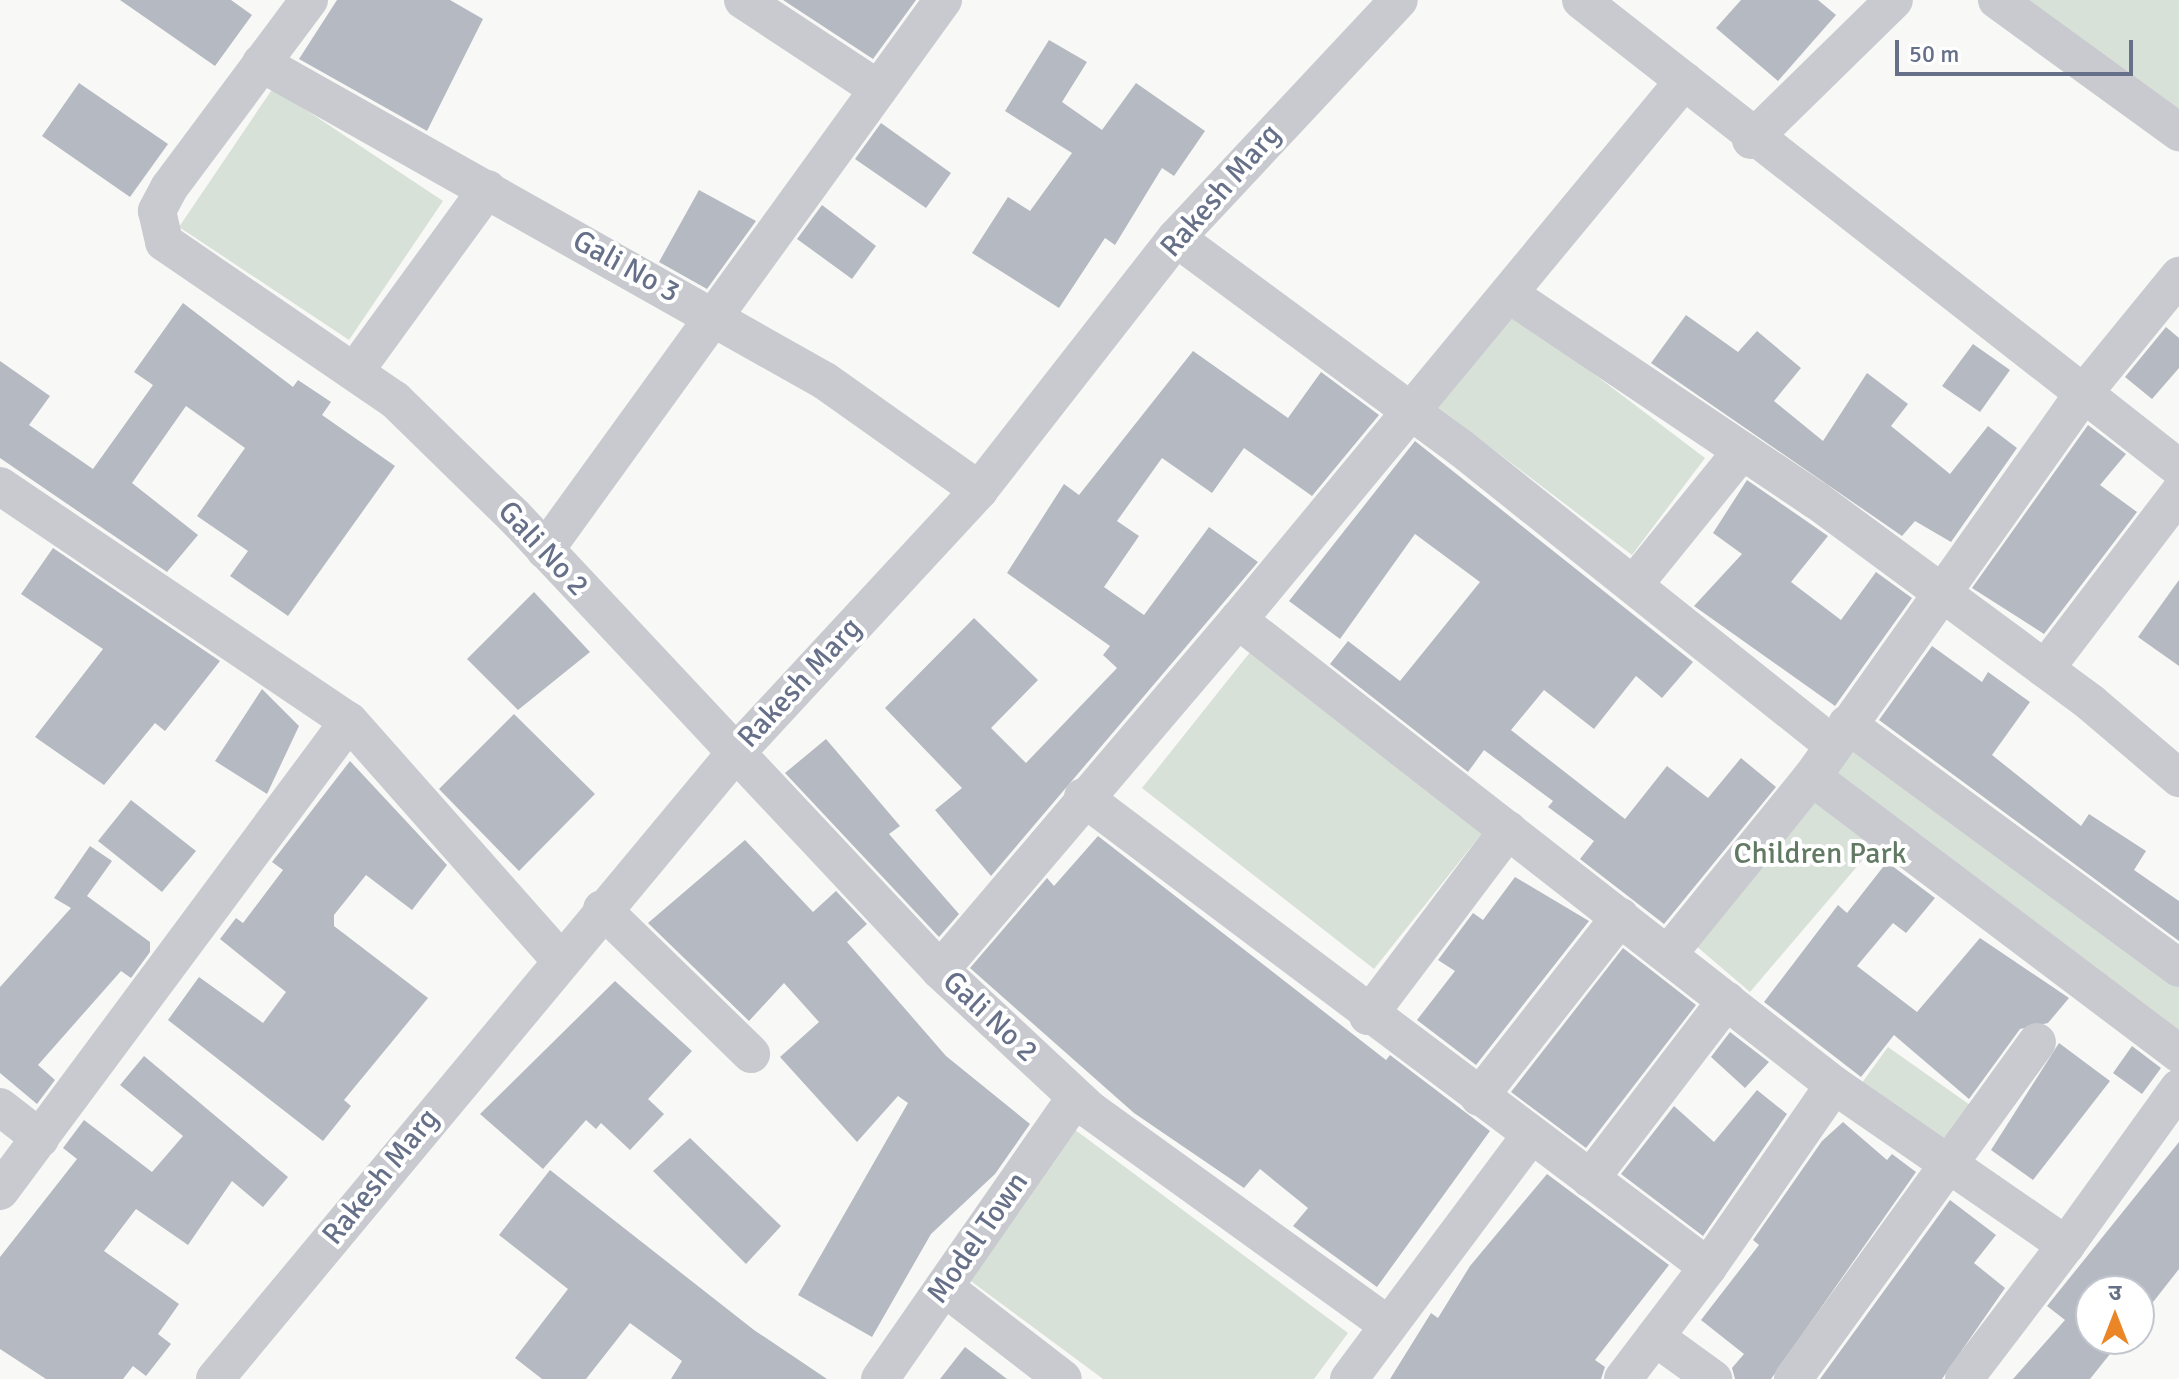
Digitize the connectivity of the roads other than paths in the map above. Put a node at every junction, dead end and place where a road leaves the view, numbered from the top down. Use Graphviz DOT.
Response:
graph roads {
  1 [pos="309,0"];
  2 [pos="743,0"];
  3 [pos="943,0"];
  4 [pos="1399,0"];
  5 [pos="1581,0"];
  6 [pos="1894,0"];
  7 [pos="1997,0"];
  8 [pos="261,63"];
  9 [pos="1684,81"];
  10 [pos="878,89"];
  11 [pos="2179,132"];
  12 [pos="1751,140"];
  13 [pos="487,189"];
  14 [pos="1176,238"];
  15 [pos="2179,276"];
  16 [pos="1509,294"];
  17 [pos="717,318"];
  18 [pos="355,371"];
  19 [pos="2082,395"];
  20 [pos="1410,410"];
  21 [pos="1742,451"];
  22 [pos="2179,468"];
  23 [pos="0,486"];
  24 [pos="979,490"];
  25 [pos="2179,493"];
  26 [pos="545,550"];
  27 [pos="1635,583"];
  28 [pos="1943,595"];
  29 [pos="1238,620"];
  30 [pos="2045,669"];
  31 [pos="349,721"];
  32 [pos="1840,734"];
  33 [pos="733,756"];
  34 [pos="1812,777"];
  35 [pos="2179,778"];
  36 [pos="1083,797"];
  37 [pos="1508,830"];
  38 [pos="602,909"];
  39 [pos="1620,917"];
  40 [pos="1668,954"];
  41 [pos="559,958"];
  42 [pos="2179,968"];
  43 [pos="940,970"];
  44 [pos="1727,1000"];
  45 [pos="1368,1016"];
  46 [pos="2037,1042"];
  47 [pos="751,1054"];
  48 [pos="2179,1054"];
  49 [pos="1834,1085"];
  50 [pos="2179,1088"];
  51 [pos="1479,1097"];
  52 [pos="1083,1104"];
  53 [pos="0,1107"];
  54 [pos="1531,1135"];
  55 [pos="40,1138"];
  56 [pos="1949,1164"];
  57 [pos="1590,1179"];
  58 [pos="0,1191"];
  59 [pos="2066,1245"];
  60 [pos="1708,1267"];
  61 [pos="944,1287"];
  62 [pos="1388,1325"];
  63 [pos="1655,1337"];
  64 [pos="215,1379"];
  65 [pos="880,1379"];
  66 [pos="1063,1379"];
  67 [pos="1349,1379"];
  68 [pos="1623,1379"];
  69 [pos="1713,1379"];
  70 [pos="1793,1379"];
  71 [pos="1964,1379"];
  1 -- 8 [label="street, Gali No 2"];
  2 -- 10 [label="street"];
  3 -- 10 [label="street"];
  4 -- 14 [label="street, Rakesh Marg"];
  5 -- 9 [label="street"];
  6 -- 12 [label="street"];
  7 -- 11 [label="street"];
  8 -- 13 [label="street, Gali No 3"];
  8 -- 18 [label="street, Gali No 2"];
  9 -- 12 [label="street"];
  9 -- 16 [label="street"];
  10 -- 17 [label="street"];
  12 -- 19 [label="street"];
  13 -- 17 [label="street, Gali No 3"];
  13 -- 18 [label="street"];
  14 -- 20 [label="street"];
  14 -- 24 [label="street, Rakesh Marg"];
  15 -- 19 [label="street"];
  16 -- 20 [label="street"];
  16 -- 21 [label="street"];
  17 -- 24 [label="street, Gali No 3"];
  17 -- 26 [label="street"];
  18 -- 26 [label="street, Gali No 2"];
  19 -- 22 [label="street"];
  19 -- 28 [label="street"];
  20 -- 27 [label="street"];
  20 -- 29 [label="street"];
  21 -- 27 [label="street"];
  21 -- 28 [label="street"];
  23 -- 31 [label="street"];
  24 -- 33 [label="street, Rakesh Marg"];
  25 -- 30 [label="street"];
  26 -- 33 [label="street, Gali No 2"];
  27 -- 32 [label="street"];
  28 -- 30 [label="street"];
  28 -- 32 [label="street"];
  29 -- 36 [label="street"];
  29 -- 37 [label="street"];
  30 -- 35 [label="street"];
  31 -- 41 [label="street"];
  31 -- 55 [label="street"];
  32 -- 34 [label="street"];
  32 -- 42 [label="street"];
  33 -- 38 [label="street, Rakesh Marg"];
  33 -- 43 [label="street, Gali No 2"];
  34 -- 40 [label="street"];
  34 -- 48 [label="street"];
  36 -- 43 [label="street"];
  36 -- 45 [label="street"];
  37 -- 39 [label="street"];
  37 -- 45 [label="street"];
  38 -- 41 [label="street, Rakesh Marg"];
  38 -- 47 [label="street"];
  39 -- 40 [label="street"];
  39 -- 51 [label="street"];
  40 -- 44 [label="street"];
  41 -- 64 [label="street, Rakesh Marg"];
  43 -- 52 [label="street, Gali No 2"];
  44 -- 49 [label="street"];
  44 -- 57 [label="street"];
  45 -- 51 [label="street"];
  46 -- 56 [label="street"];
  49 -- 56 [label="street"];
  49 -- 60 [label="street"];
  50 -- 59 [label="street"];
  51 -- 54 [label="street"];
  52 -- 61 [label="street, Model Town"];
  52 -- 62 [label="street, Gali No 2"];
  53 -- 55 [label="street"];
  54 -- 57 [label="street"];
  54 -- 62 [label="street"];
  55 -- 58 [label="street"];
  56 -- 59 [label="street"];
  56 -- 70 [label="street"];
  57 -- 60 [label="street"];
  59 -- 71 [label="street"];
  60 -- 63 [label="street"];
  61 -- 65 [label="street, Model Town"];
  61 -- 66 [label="street"];
  62 -- 67 [label="street"];
  63 -- 68 [label="street"];
  63 -- 69 [label="street"];
}
